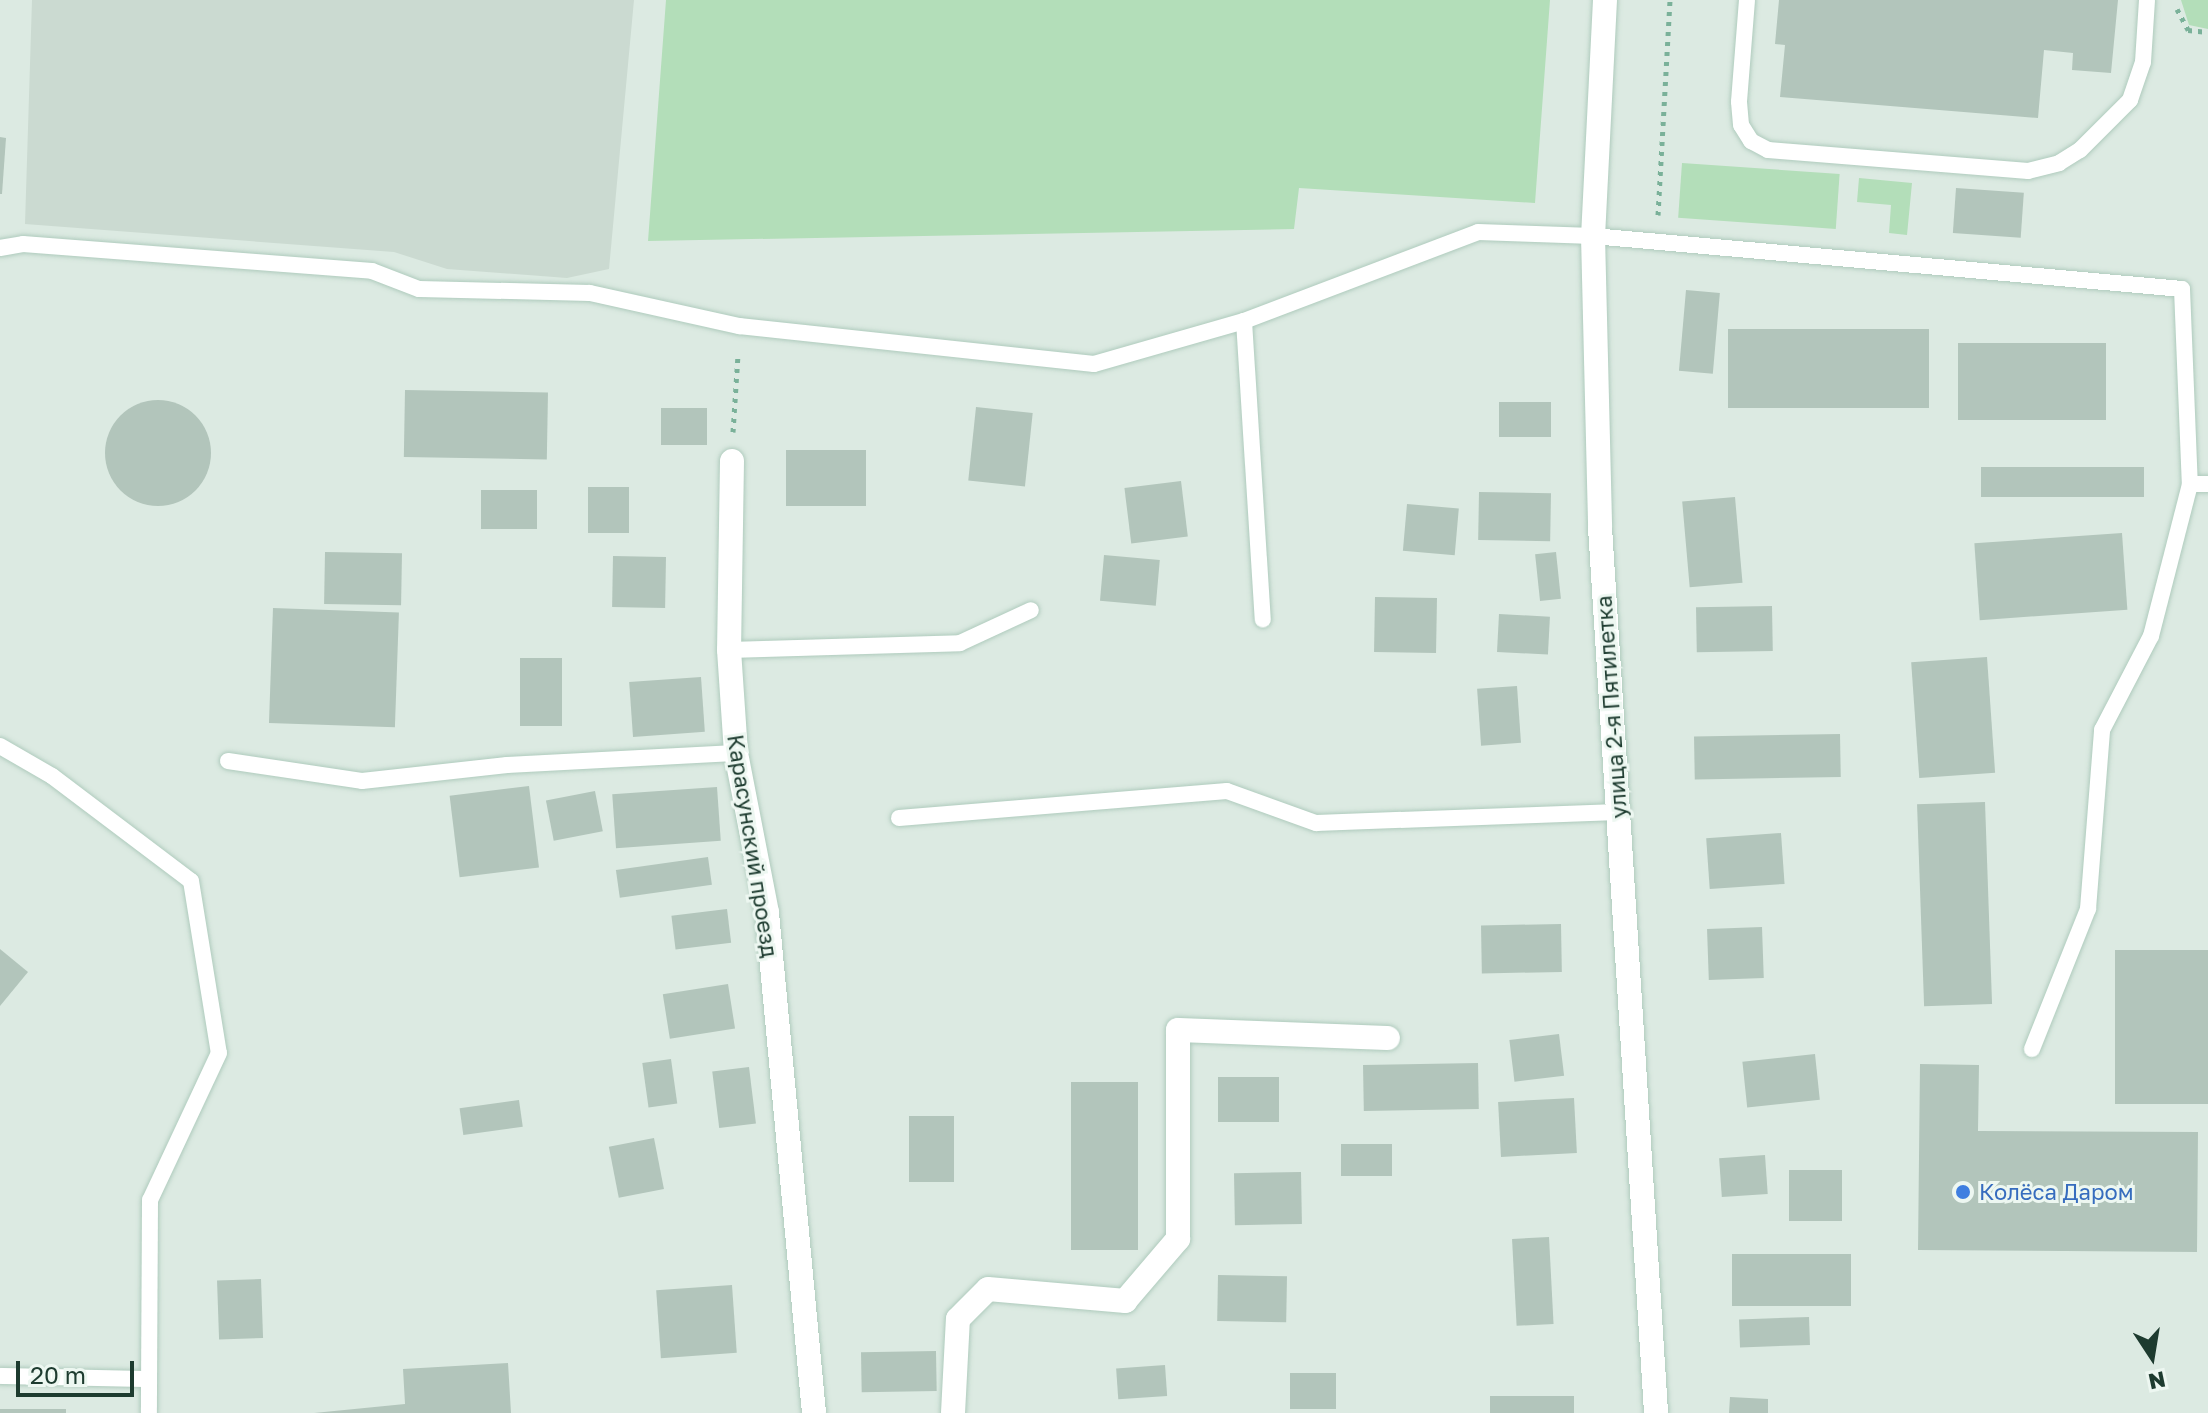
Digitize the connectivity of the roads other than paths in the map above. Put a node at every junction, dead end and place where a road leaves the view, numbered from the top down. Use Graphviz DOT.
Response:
graph roads {
  1 [pos="1605,0"];
  2 [pos="1747,0"];
  3 [pos="2147,0"];
  4 [pos="1593,236"];
  5 [pos="0,248"];
  6 [pos="1244,321"];
  7 [pos="732,461"];
  8 [pos="2190,484"];
  9 [pos="2208,484"];
  10 [pos="1031,610"];
  11 [pos="1263,619"];
  12 [pos="729,650"];
  13 [pos="0,746"];
  14 [pos="736,753"];
  15 [pos="228,761"];
  16 [pos="1618,812"];
  17 [pos="899,818"];
  18 [pos="1388,1038"];
  19 [pos="2032,1049"];
  20 [pos="0,1376"];
  21 [pos="148,1379"];
  22 [pos="149,1413"];
  23 [pos="814,1413"];
  24 [pos="953,1413"];
  25 [pos="1656,1413"];
  1 -- 4 [label="street, улица 2-я Пятилетка"];
  2 -- 3 [label="lane"];
  4 -- 6 [label="lane"];
  4 -- 8 [label="lane"];
  4 -- 16 [label="street, улица 2-я Пятилетка"];
  5 -- 6 [label="lane"];
  6 -- 11 [label="lane"];
  7 -- 12 [label="street, Карасунский проезд"];
  8 -- 9 [label="lane"];
  8 -- 19 [label="lane"];
  10 -- 12 [label="lane"];
  12 -- 14 [label="street, Карасунский проезд"];
  13 -- 21 [label="lane"];
  14 -- 15 [label="lane"];
  14 -- 23 [label="street, Карасунский проезд"];
  16 -- 17 [label="lane"];
  16 -- 25 [label="street, улица 2-я Пятилетка"];
  18 -- 24 [label="street"];
  20 -- 21 [label="lane"];
  21 -- 22 [label="lane"];
}
